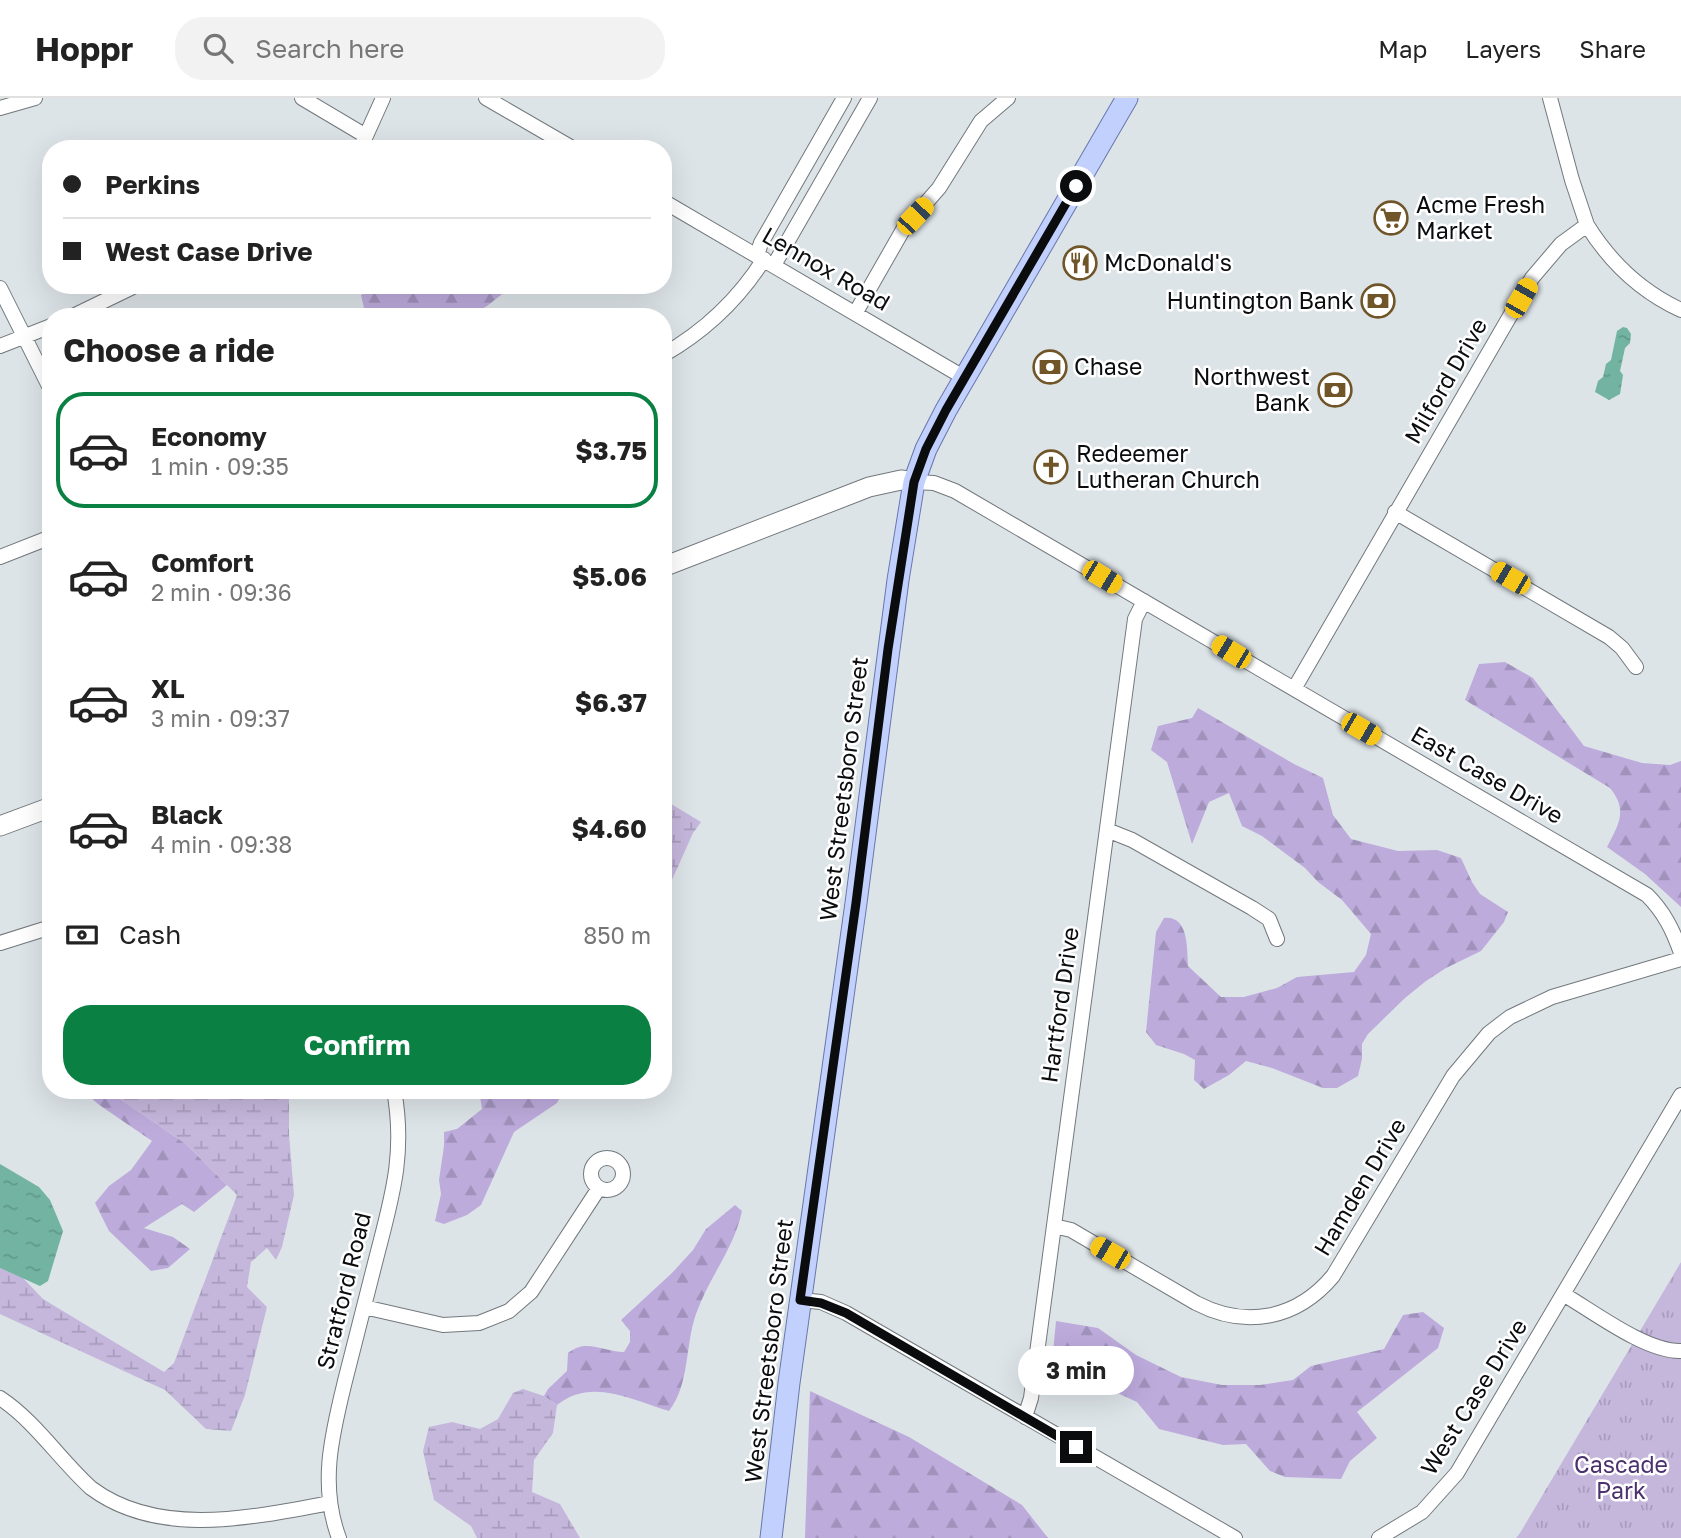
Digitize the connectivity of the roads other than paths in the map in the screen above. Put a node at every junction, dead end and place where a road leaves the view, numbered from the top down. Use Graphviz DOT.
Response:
graph roads {
  1 [pos="35,98"];
  2 [pos="302,98"];
  3 [pos="383,98"];
  4 [pos="486,98"];
  5 [pos="844,98"];
  6 [pos="870,98"];
  7 [pos="1009,98"];
  8 [pos="1127,98"];
  9 [pos="1550,98"];
  10 [pos="0,107"];
  11 [pos="360,140"];
  12 [pos="364,140"];
  13 [pos="558,140"];
  14 [pos="672,206"];
  15 [pos="1587,225"];
  16 [pos="765,259"];
  17 [pos="0,288"];
  18 [pos="118,294"];
  19 [pos="90,308"];
  20 [pos="1681,310"];
  21 [pos="856,312"];
  22 [pos="42,330"];
  23 [pos="24,338"];
  24 [pos="0,346"];
  25 [pos="672,349"];
  26 [pos="42,373"];
  27 [pos="965,377"];
  28 [pos="914,482"];
  29 [pos="1395,512"];
  30 [pos="42,541"];
  31 [pos="0,557"];
  32 [pos="672,564"];
  33 [pos="1143,601"];
  34 [pos="1636,667"];
  35 [pos="1294,689"];
  36 [pos="42,810"];
  37 [pos="0,826"];
  38 [pos="1107,830"];
  39 [pos="42,930"];
  40 [pos="1278,939"];
  41 [pos="0,943"];
  42 [pos="1681,953"];
  43 [pos="1681,959"];
  44 [pos="1681,1095"];
  45 [pos="395,1099"];
  46 [pos="599,1188"];
  47 [pos="1054,1226"];
  48 [pos="1563,1294"];
  49 [pos="800,1300"];
  50 [pos="363,1307"];
  51 [pos="1681,1351"];
  52 [pos="0,1398"];
  53 [pos="1026,1417"];
  54 [pos="330,1503"];
  55 [pos="339,1538"];
  56 [pos="771,1538"];
  57 [pos="1235,1538"];
  58 [pos="1379,1538"];
  1 -- 10 [label="street"];
  2 -- 11 [label="street"];
  3 -- 12 [label="street"];
  4 -- 13 [label="street"];
  5 -- 16 [label="street"];
  6 -- 16 [label="street"];
  7 -- 21 [label="street"];
  8 -- 27 [label="main road, West Streetsboro Street"];
  9 -- 15 [label="street"];
  14 -- 16 [label="street, Lennox Road"];
  15 -- 20 [label="street"];
  15 -- 29 [label="street, Milford Drive"];
  16 -- 21 [label="street, Lennox Road"];
  16 -- 25 [label="street"];
  17 -- 23 [label="street"];
  18 -- 19 [label="street"];
  21 -- 27 [label="street, Lennox Road"];
  22 -- 23 [label="street"];
  23 -- 24 [label="street"];
  23 -- 26 [label="street"];
  27 -- 28 [label="main road, West Streetsboro Street"];
  28 -- 32 [label="street"];
  28 -- 33 [label="street, East Case Drive"];
  28 -- 49 [label="main road, West Streetsboro Street"];
  29 -- 34 [label="street"];
  29 -- 35 [label="street, Milford Drive"];
  30 -- 31 [label="street"];
  33 -- 35 [label="street, East Case Drive"];
  33 -- 38 [label="street, Hartford Drive"];
  35 -- 42 [label="street, East Case Drive"];
  36 -- 37 [label="street"];
  38 -- 40 [label="street"];
  38 -- 47 [label="street, Hartford Drive"];
  39 -- 41 [label="street"];
  43 -- 47 [label="street, Hamden Drive"];
  44 -- 48 [label="street"];
  45 -- 50 [label="street, Stratford Road"];
  46 -- 50 [label="street"];
  47 -- 53 [label="street, Hartford Drive"];
  48 -- 51 [label="street"];
  48 -- 58 [label="street, West Case Drive"];
  49 -- 53 [label="street"];
  49 -- 56 [label="main road, West Streetsboro Street"];
  50 -- 54 [label="street, Stratford Road"];
  52 -- 54 [label="street"];
  53 -- 57 [label="street"];
  54 -- 55 [label="street, Stratford Road"];
}
